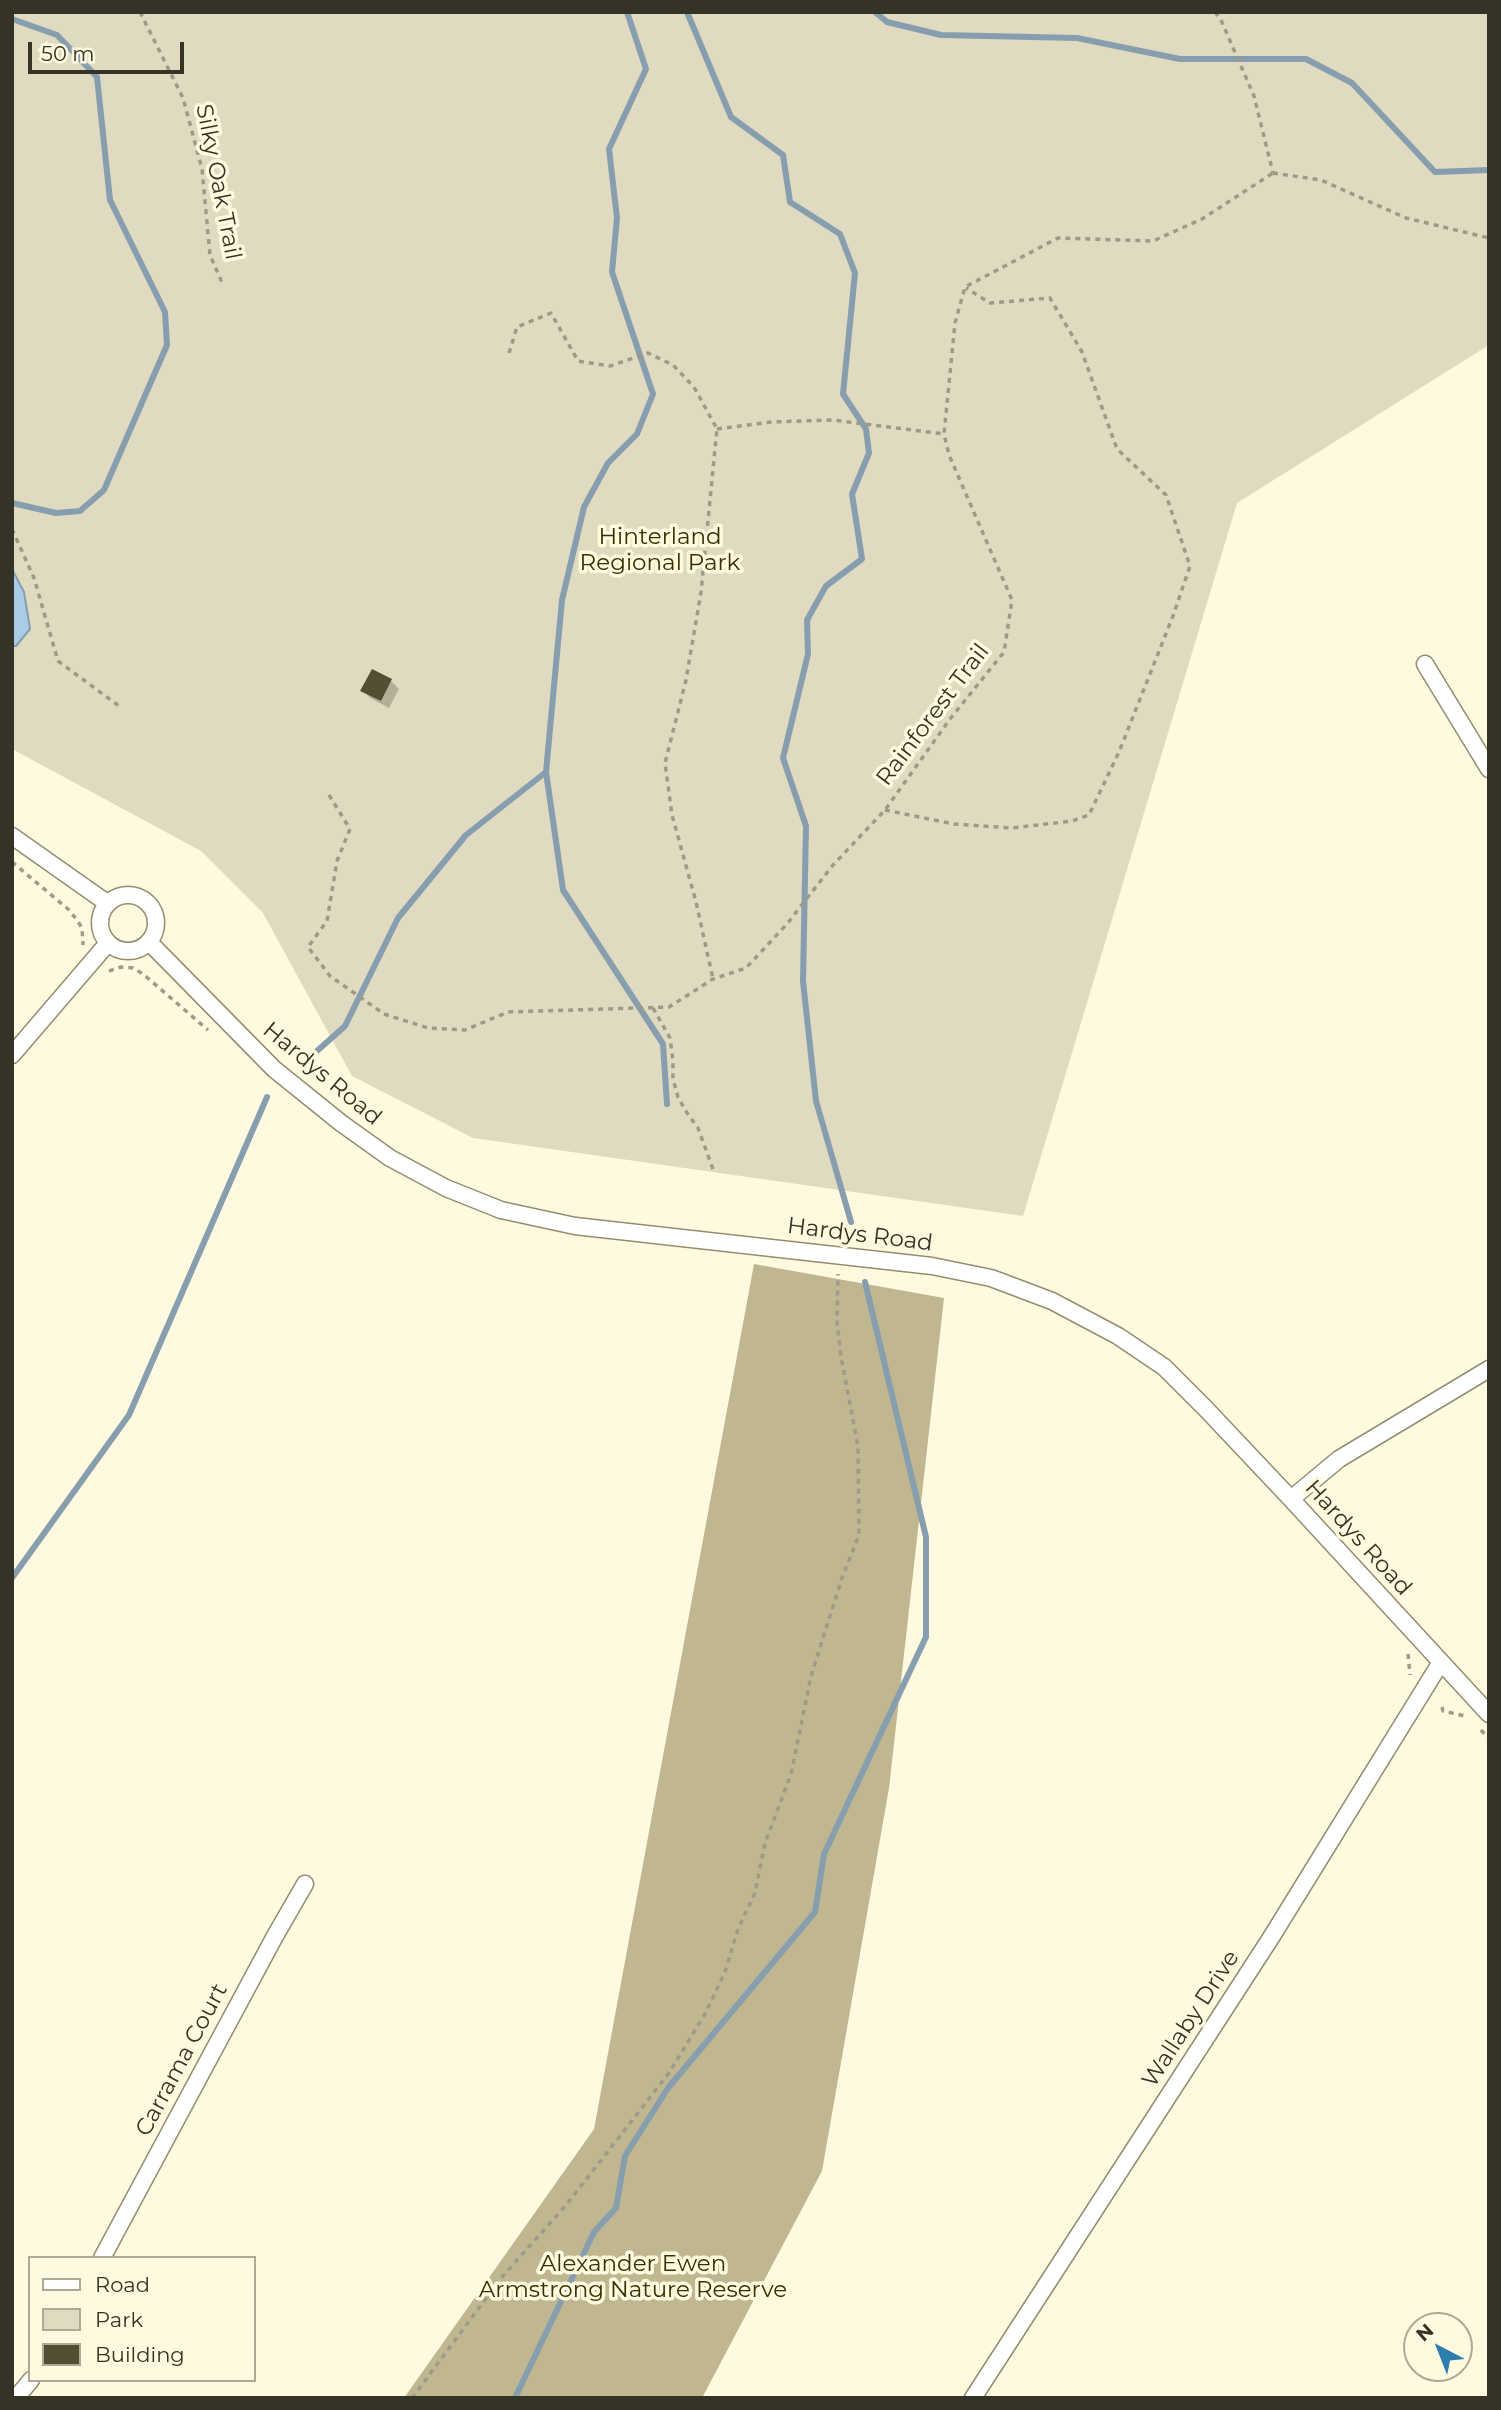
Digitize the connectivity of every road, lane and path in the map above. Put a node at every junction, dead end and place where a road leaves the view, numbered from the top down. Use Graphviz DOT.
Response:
graph roads {
  1 [pos="140,12"];
  2 [pos="1215,12"];
  3 [pos="1273,173"];
  4 [pos="1489,238"];
  5 [pos="223,285"];
  6 [pos="965,287"];
  7 [pos="509,353"];
  8 [pos="717,429"];
  9 [pos="944,434"];
  10 [pos="12,529"];
  11 [pos="1425,664"];
  12 [pos="119,706"];
  13 [pos="1489,769"];
  14 [pos="329,795"];
  15 [pos="885,810"];
  16 [pos="12,835"];
  17 [pos="12,862"];
  18 [pos="107,903"];
  19 [pos="149,942"];
  20 [pos="108,943"];
  21 [pos="83,946"];
  22 [pos="102,977"];
  23 [pos="713,979"];
  24 [pos="653,1008"];
  25 [pos="210,1032"];
  26 [pos="12,1055"];
  27 [pos="714,1172"];
  28 [pos="839,1255"];
  29 [pos="1489,1370"];
  30 [pos="1291,1499"];
  31 [pos="1407,1649"];
  32 [pos="1441,1662"];
  33 [pos="1410,1675"];
  34 [pos="1442,1707"];
  35 [pos="1489,1714"];
  36 [pos="1468,1717"];
  37 [pos="1473,1722"];
  38 [pos="1489,1739"];
  39 [pos="305,1884"];
  40 [pos="103,2256"];
  41 [pos="29,2382"];
  42 [pos="16,2398"];
  43 [pos="412,2398"];
  44 [pos="974,2398"];
  1 -- 5 [label="path, Silky Oak Trail"];
  2 -- 3 [label="path"];
  3 -- 4 [label="path"];
  3 -- 6 [label="path"];
  6 -- 9 [label="path, Rainforest Trail"];
  6 -- 15 [label="path"];
  7 -- 8 [label="path"];
  8 -- 9 [label="path"];
  8 -- 23 [label="path"];
  9 -- 15 [label="path, Rainforest Trail"];
  10 -- 12 [label="path"];
  11 -- 13 [label="street"];
  14 -- 24 [label="path, Rainforest Trail"];
  15 -- 23 [label="path, Rainforest Trail"];
  16 -- 18 [label="street"];
  17 -- 21 [label="path"];
  18 -- 19 [label="street"];
  18 -- 20 [label="street"];
  19 -- 20 [label="street"];
  19 -- 28 [label="street, Hardys Road"];
  20 -- 26 [label="street"];
  22 -- 25 [label="path"];
  23 -- 24 [label="path, Rainforest Trail"];
  24 -- 27 [label="path"];
  28 -- 30 [label="street, Hardys Road"];
  28 -- 43 [label="path"];
  29 -- 30 [label="street"];
  30 -- 32 [label="street, Hardys Road"];
  31 -- 33 [label="path"];
  32 -- 35 [label="street, Hardys Road"];
  32 -- 44 [label="street, Wallaby Drive"];
  34 -- 36 [label="path"];
  37 -- 38 [label="path"];
  39 -- 40 [label="street, Carrama Court"];
  41 -- 42 [label="street"];
}
